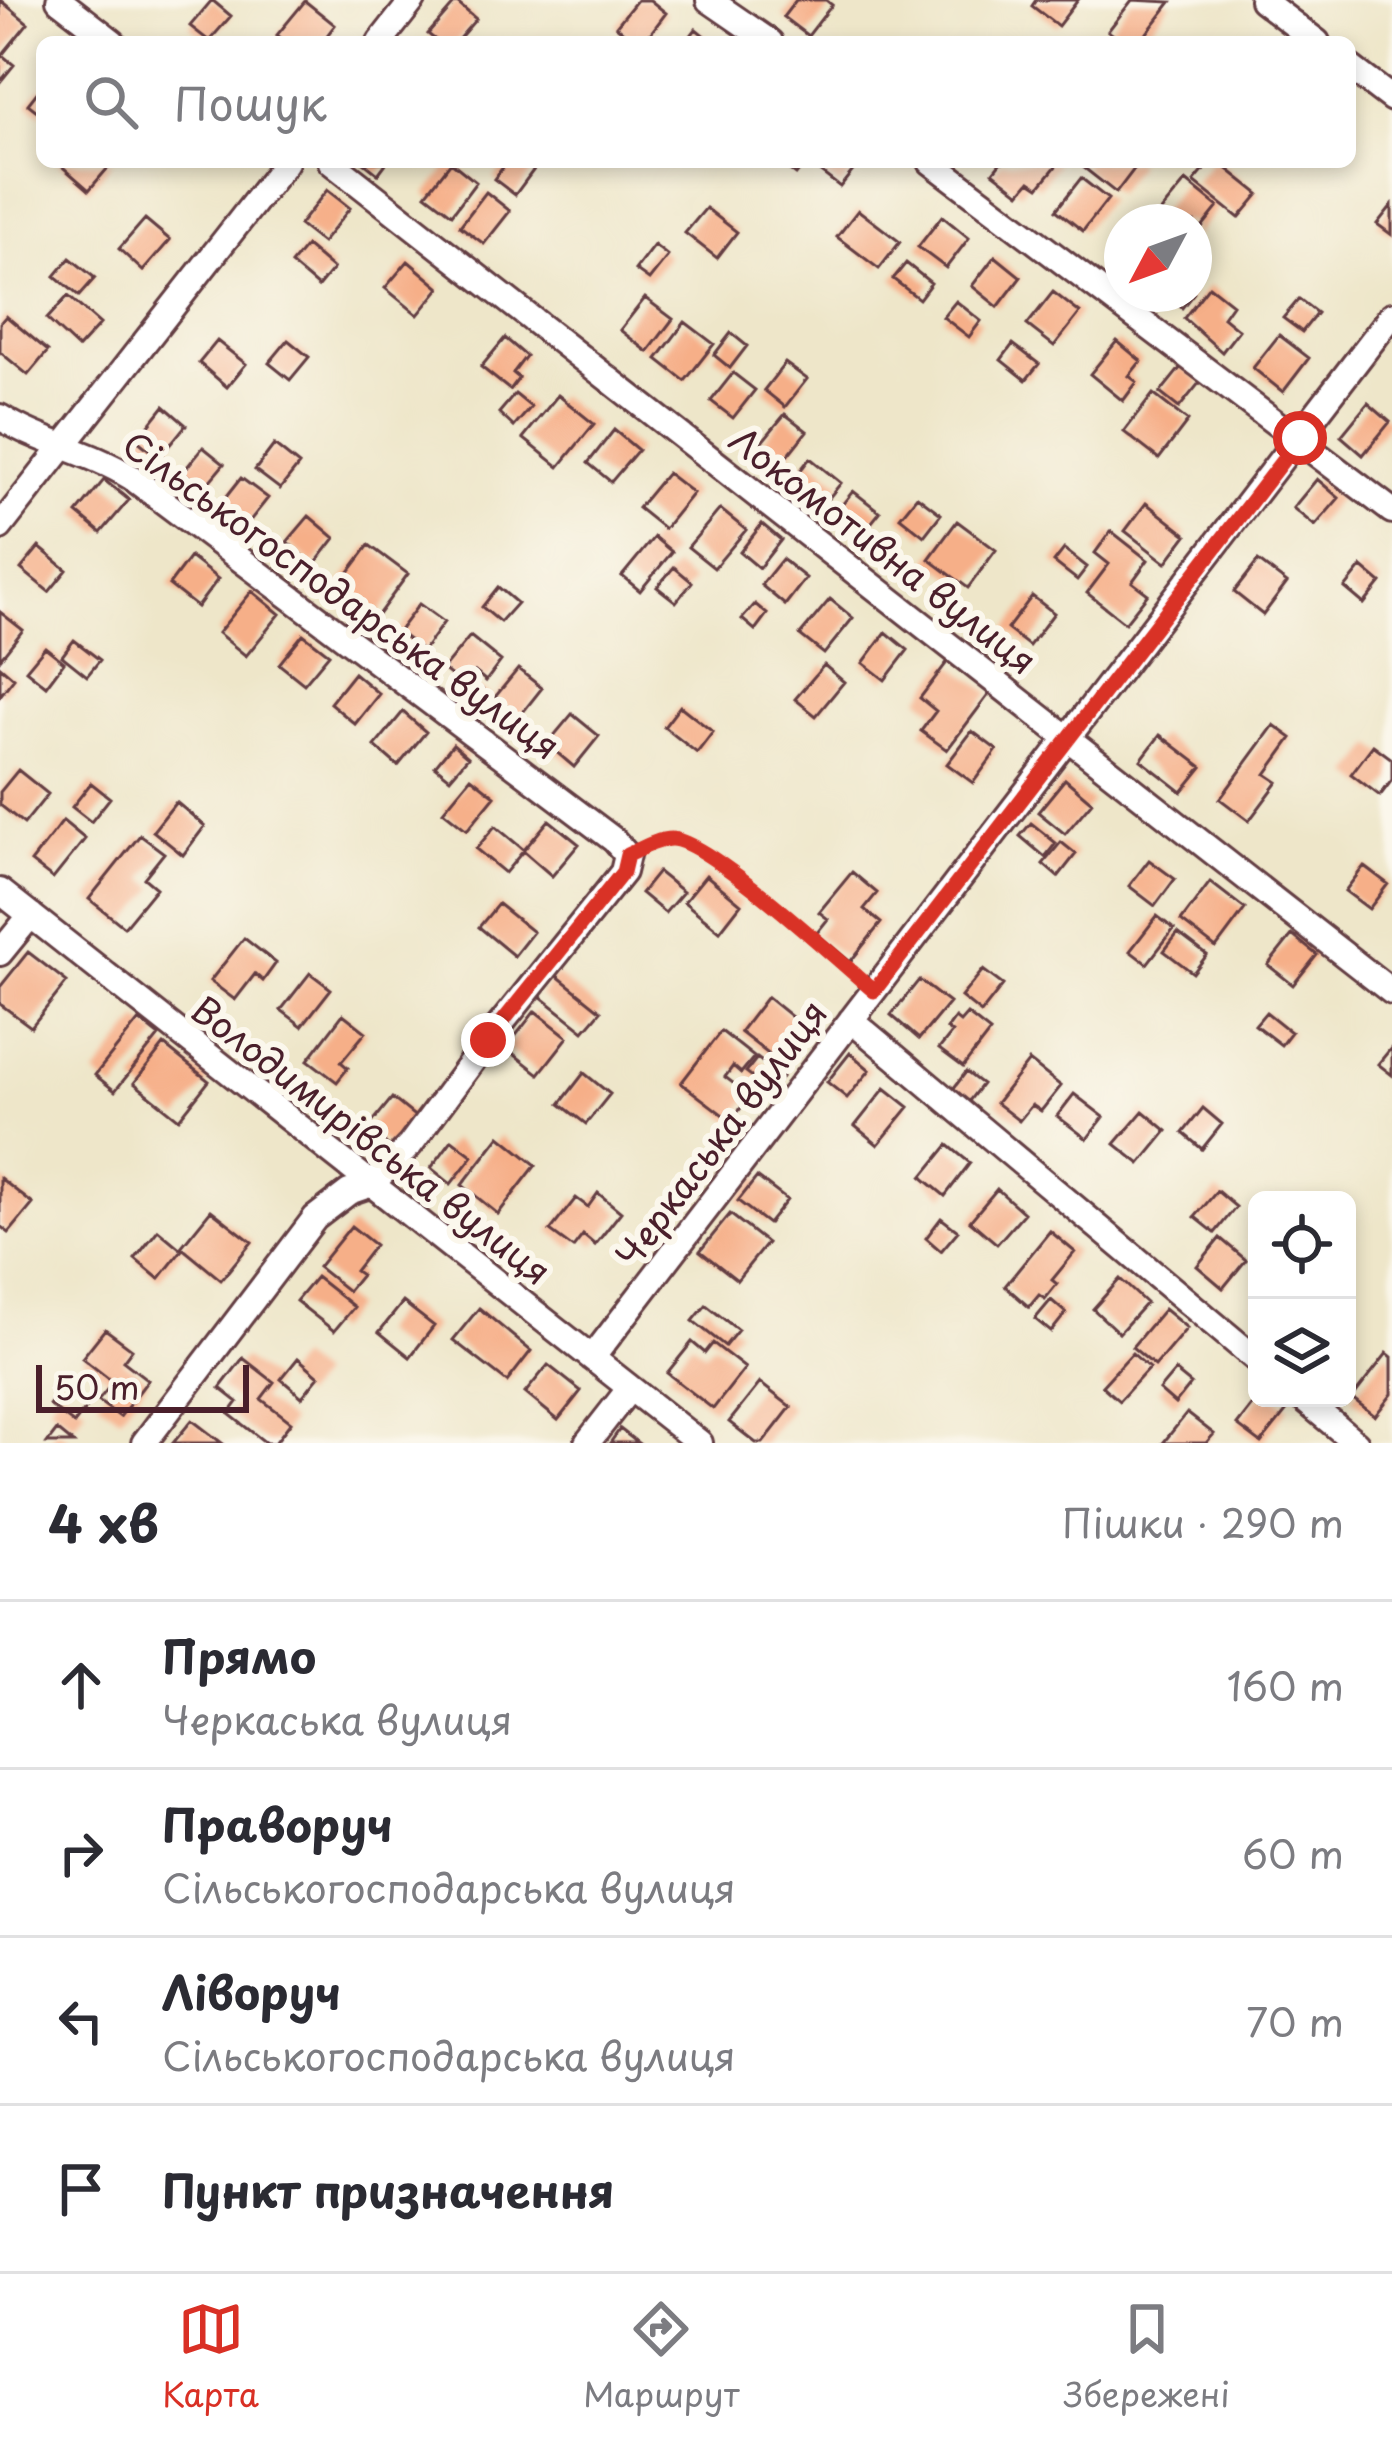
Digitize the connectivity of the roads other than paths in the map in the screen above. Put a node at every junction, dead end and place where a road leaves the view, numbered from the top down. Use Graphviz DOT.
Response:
graph roads {
  1 [pos="59,0"];
  2 [pos="413,0"];
  3 [pos="709,0"];
  4 [pos="1262,0"];
  5 [pos="105,36"];
  6 [pos="385,36"];
  7 [pos="761,36"];
  8 [pos="1309,36"];
  9 [pos="1356,73"];
  10 [pos="1392,100"];
  11 [pos="281,168"];
  12 [pos="339,168"];
  13 [pos="939,168"];
  14 [pos="1392,315"];
  15 [pos="0,417"];
  16 [pos="1300,438"];
  17 [pos="63,447"];
  18 [pos="1392,511"];
  19 [pos="0,526"];
  20 [pos="1066,738"];
  21 [pos="0,891"];
  22 [pos="31,915"];
  23 [pos="0,953"];
  24 [pos="1392,992"];
  25 [pos="851,1020"];
  26 [pos="372,1184"];
  27 [pos="1248,1352"];
  28 [pos="592,1358"];
  29 [pos="630,1388"];
  30 [pos="1313,1407"];
  31 [pos="143,1443"];
  32 [pos="587,1443"];
  33 [pos="700,1443"];
  34 [pos="1356,1443"];
  1 -- 5 [label="street"];
  2 -- 6 [label="street"];
  3 -- 7 [label="street"];
  4 -- 8 [label="street"];
  9 -- 10 [label="street"];
  11 -- 17 [label="street"];
  12 -- 20 [label="street, Локомотивна вулиця"];
  13 -- 16 [label="street"];
  14 -- 16 [label="street, Черкаська вулиця"];
  15 -- 17 [label="street, Сільськогосподарська вулиця"];
  16 -- 18 [label="street"];
  16 -- 20 [label="street, Черкаська вулиця"];
  17 -- 19 [label="street"];
  17 -- 26 [label="street, Сільськогосподарська вулиця"];
  20 -- 24 [label="street, Локомотивна вулиця"];
  20 -- 25 [label="street, Черкаська вулиця"];
  21 -- 22 [label="street, Володимирівська вулиця"];
  22 -- 23 [label="street"];
  22 -- 26 [label="street, Володимирівська вулиця"];
  25 -- 27 [label="street"];
  25 -- 28 [label="street, Черкаська вулиця"];
  26 -- 28 [label="street, Володимирівська вулиця"];
  26 -- 31 [label="street"];
  28 -- 29 [label="street, Володимирівська вулиця"];
  29 -- 32 [label="street"];
  29 -- 33 [label="street, Володимирівська вулиця"];
  30 -- 34 [label="street"];
}
